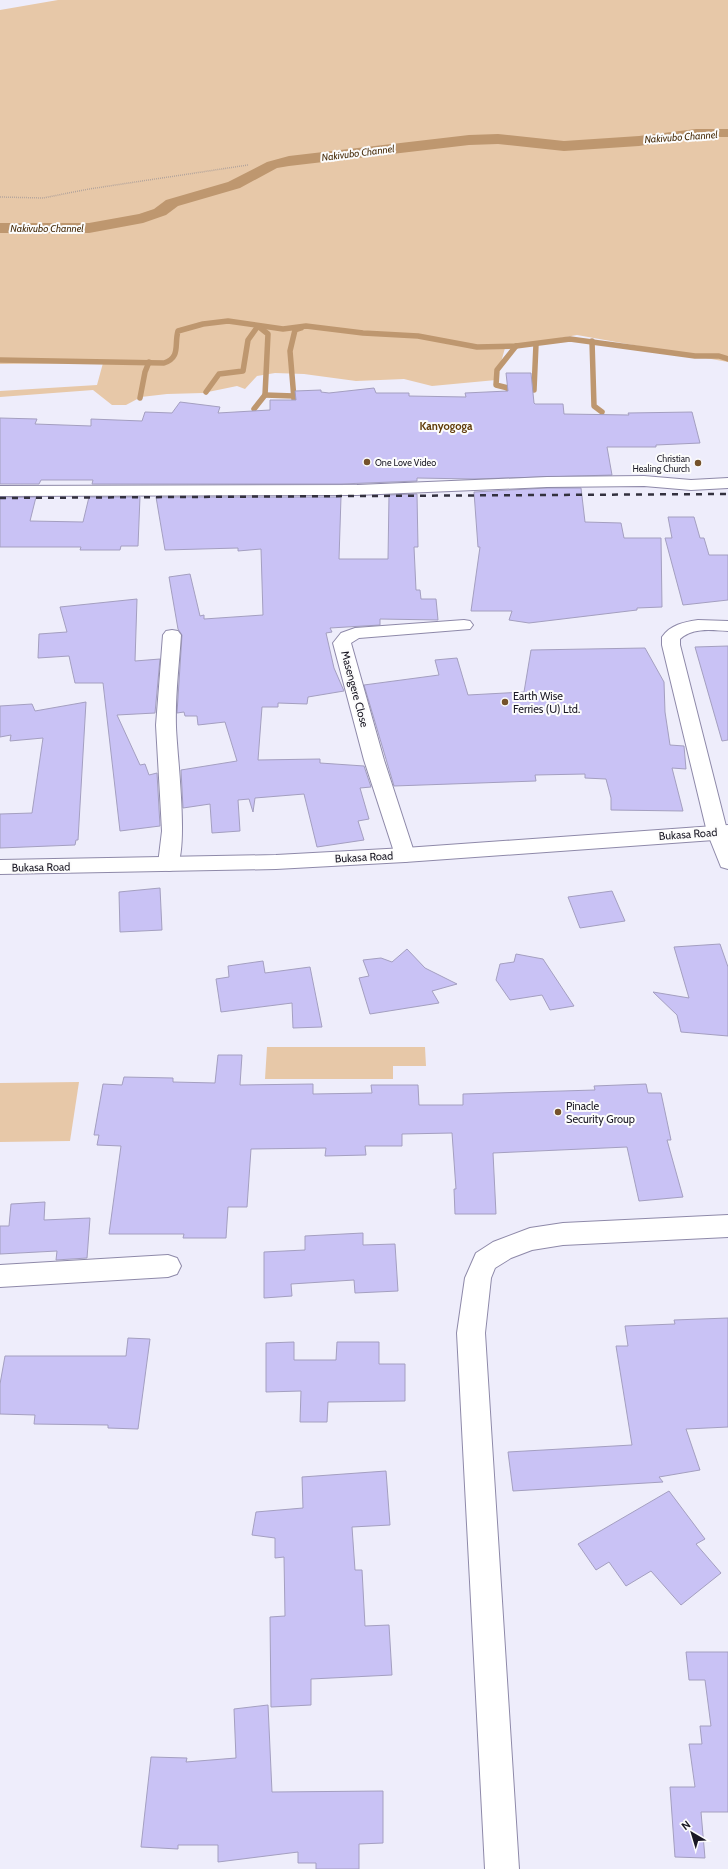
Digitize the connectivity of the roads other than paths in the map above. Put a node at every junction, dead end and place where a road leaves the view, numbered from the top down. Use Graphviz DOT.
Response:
graph roads {
  1 [pos="728,483"];
  2 [pos="0,491"];
  3 [pos="464,624"];
  4 [pos="728,626"];
  5 [pos="172,635"];
  6 [pos="723,832"];
  7 [pos="405,855"];
  8 [pos="728,862"];
  9 [pos="169,864"];
  10 [pos="0,868"];
  11 [pos="728,1226"];
  12 [pos="168,1266"];
  13 [pos="0,1276"];
  14 [pos="502,1869"];
  1 -- 2 [label="street"];
  3 -- 7 [label="street, Masengere Close"];
  4 -- 6 [label="street"];
  5 -- 9 [label="street"];
  6 -- 7 [label="street, Bukasa Road"];
  6 -- 8 [label="street"];
  7 -- 9 [label="street, Bukasa Road"];
  9 -- 10 [label="street, Bukasa Road"];
  11 -- 14 [label="street"];
  12 -- 13 [label="street"];
}
